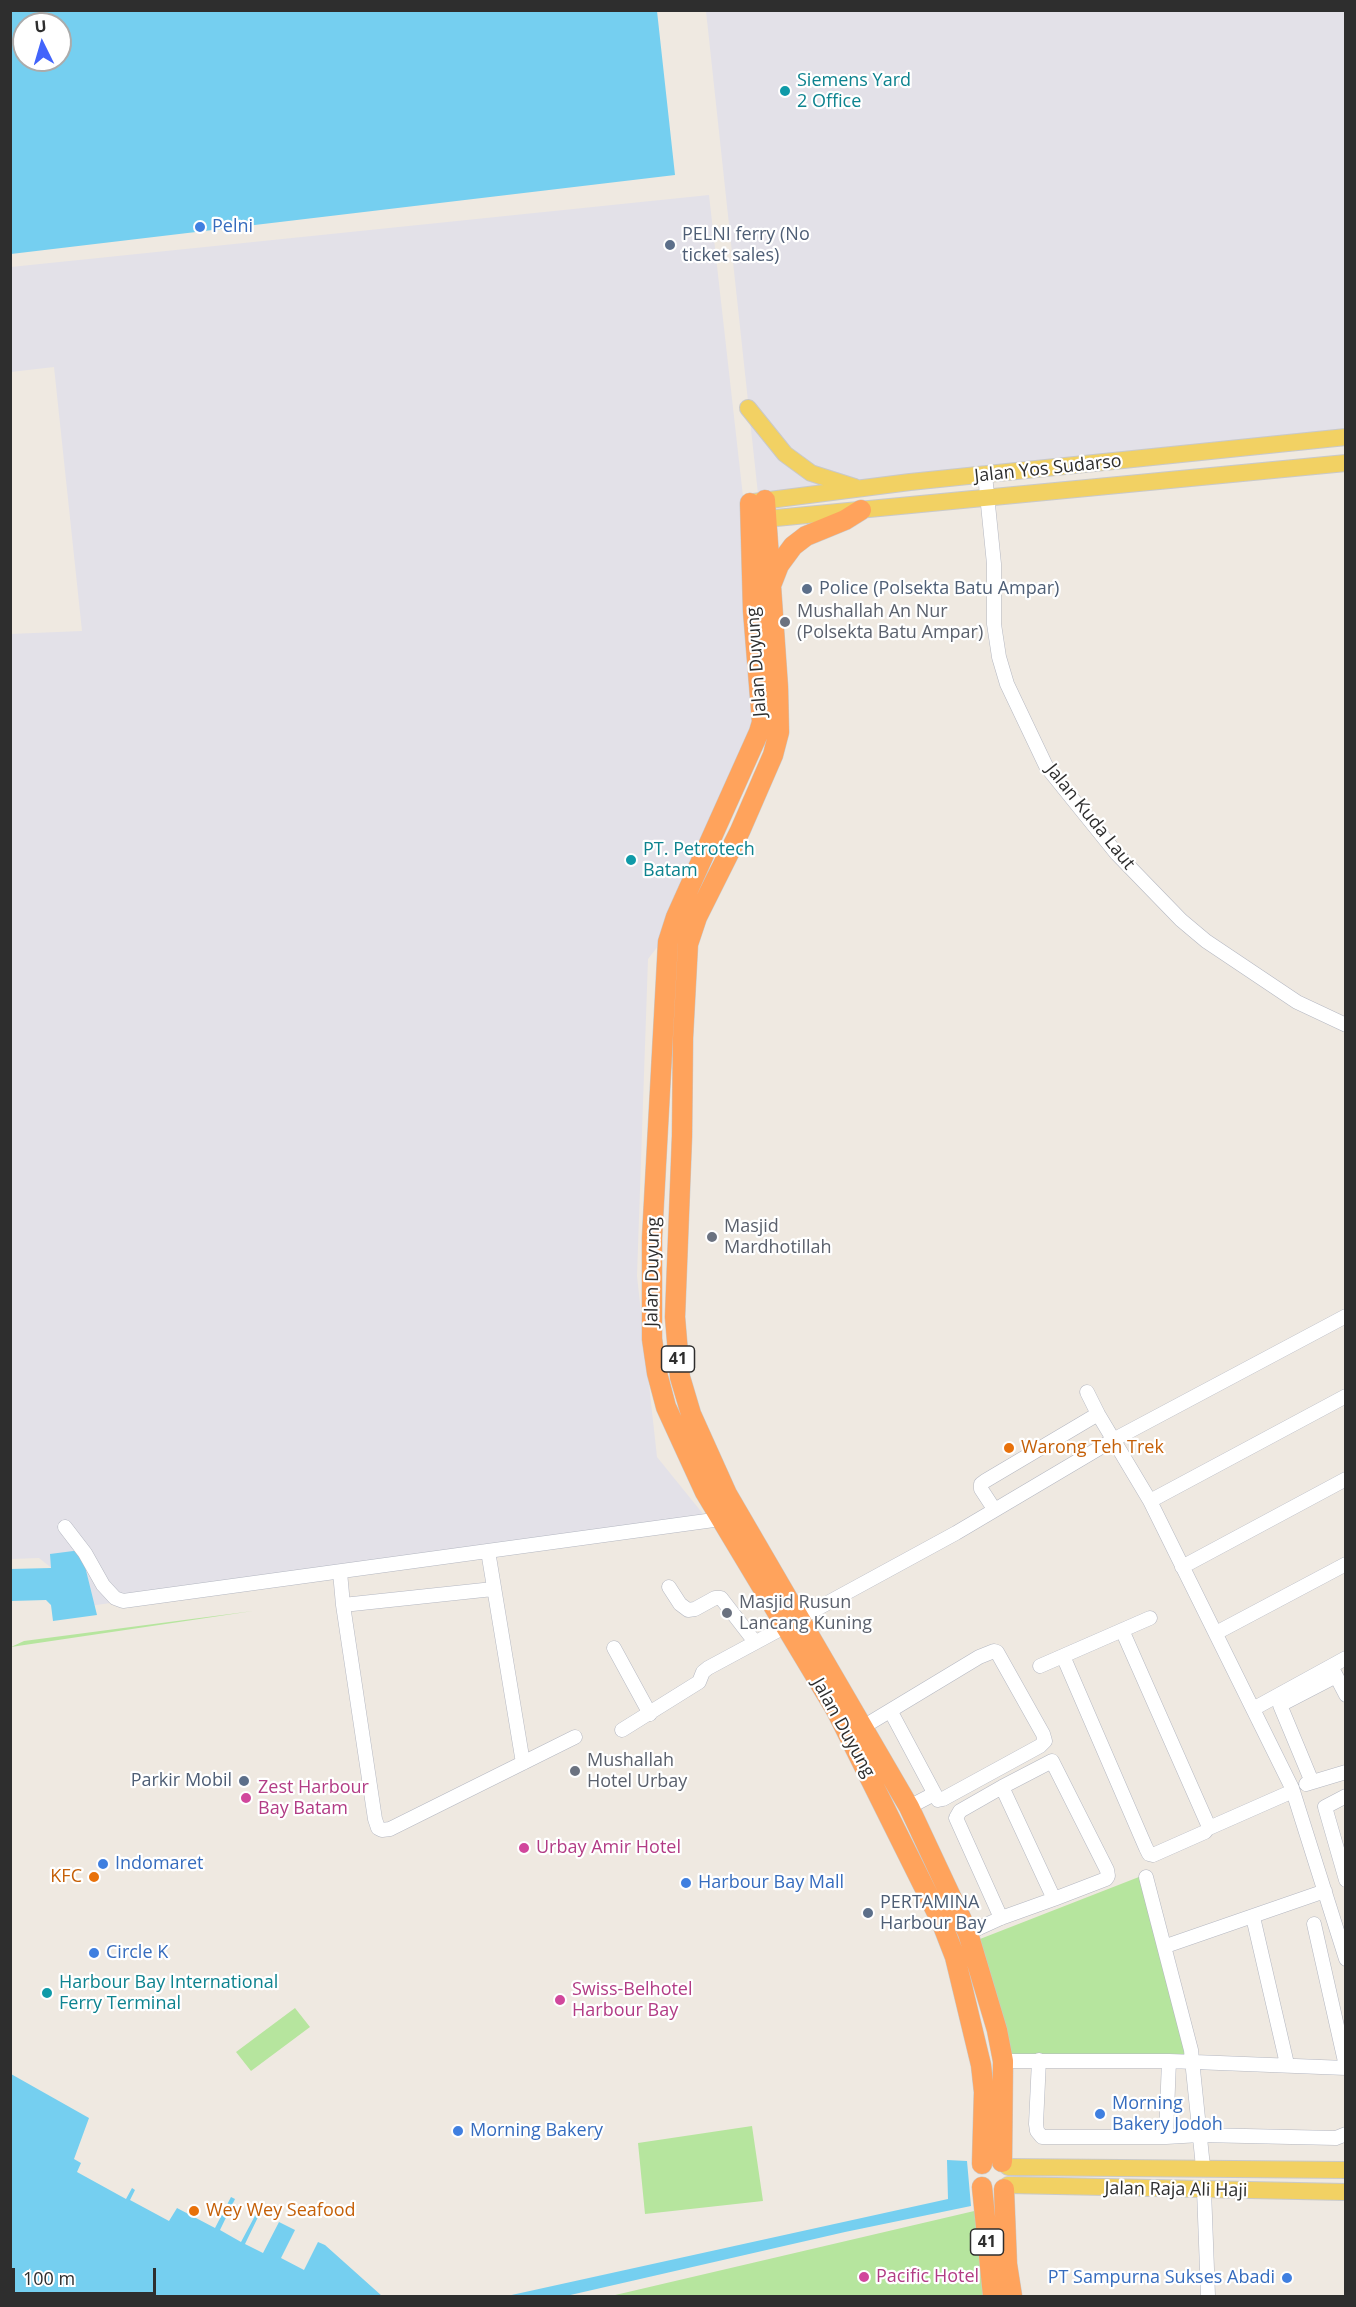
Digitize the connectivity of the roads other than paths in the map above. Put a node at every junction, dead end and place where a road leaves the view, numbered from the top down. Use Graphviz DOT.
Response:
graph roads {
  1 [pos="748,408"];
  2 [pos="1346,437"];
  3 [pos="1346,463"];
  4 [pos="985,475"];
  5 [pos="859,488"];
  6 [pos="986,499"];
  7 [pos="758,510"];
  8 [pos="861,510"];
  9 [pos="770,586"];
  10 [pos="1346,1025"];
  11 [pos="652,1238"];
  12 [pos="677,1238"];
  13 [pos="1346,1316"];
  14 [pos="1087,1392"];
  15 [pos="1346,1396"];
  16 [pos="1098,1414"];
  17 [pos="1113,1440"];
  18 [pos="1346,1479"];
  19 [pos="1150,1501"];
  20 [pos="994,1509"];
  21 [pos="721,1519"];
  22 [pos="65,1527"];
  23 [pos="488,1551"];
  24 [pos="1346,1564"];
  25 [pos="1182,1567"];
  26 [pos="340,1572"];
  27 [pos="669,1587"];
  28 [pos="493,1589"];
  29 [pos="343,1605"];
  30 [pos="1150,1618"];
  31 [pos="793,1622"];
  32 [pos="1122,1630"];
  33 [pos="1216,1633"];
  34 [pos="755,1641"];
  35 [pos="614,1648"];
  36 [pos="1063,1656"];
  37 [pos="1346,1658"];
  38 [pos="1040,1666"];
  39 [pos="1334,1671"];
  40 [pos="1346,1695"];
  41 [pos="1253,1709"];
  42 [pos="891,1712"];
  43 [pos="650,1714"];
  44 [pos="863,1727"];
  45 [pos="622,1730"];
  46 [pos="575,1737"];
  47 [pos="523,1763"];
  48 [pos="1346,1772"];
  49 [pos="1312,1782"];
  50 [pos="1002,1787"];
  51 [pos="1293,1790"];
  52 [pos="934,1794"];
  53 [pos="1346,1796"];
  54 [pos="898,1802"];
  55 [pos="1209,1828"];
  56 [pos="1146,1877"];
  57 [pos="1346,1880"];
  58 [pos="1325,1891"];
  59 [pos="1054,1899"];
  60 [pos="1253,1917"];
  61 [pos="1001,1918"];
  62 [pos="1314,1924"];
  63 [pos="968,1933"];
  64 [pos="1166,1946"];
  65 [pos="1346,1959"];
  66 [pos="1039,2060"];
  67 [pos="1003,2061"];
  68 [pos="1169,2061"];
  69 [pos="1193,2062"];
  70 [pos="1287,2064"];
  71 [pos="1346,2067"];
  72 [pos="1346,2134"];
  73 [pos="1200,2135"];
  74 [pos="1166,2137"];
  75 [pos="982,2164"];
  76 [pos="1083,2166"];
  77 [pos="1203,2167"];
  78 [pos="1346,2170"];
  79 [pos="1006,2176"];
  80 [pos="982,2187"];
  81 [pos="1083,2188"];
  82 [pos="1204,2190"];
  83 [pos="1346,2192"];
  84 [pos="993,2296"];
  85 [pos="1011,2296"];
  86 [pos="1209,2296"];
  1 -- 5 [label="main road"];
  2 -- 4 [label="main road, Jalan Yos Sudarso"];
  3 -- 6 [label="main road, Jalan Yos Sudarso"];
  4 -- 5 [label="main road, Jalan Yos Sudarso"];
  4 -- 6 [label="street, Jalan Kuda Laut"];
  5 -- 7 [label="main road, Jalan Yos Sudarso"];
  6 -- 8 [label="main road, Jalan Yos Sudarso"];
  6 -- 10 [label="street, Jalan Kuda Laut"];
  7 -- 8 [label="main road, Jalan Yos Sudarso"];
  7 -- 9 [label="highway, Jalan Duyung / 41"];
  7 -- 11 [label="highway, Jalan Duyung / 41"];
  8 -- 9 [label="highway"];
  9 -- 12 [label="highway, Jalan Duyung / 41"];
  11 -- 12 [label="highway"];
  11 -- 21 [label="highway, Jalan Duyung / 41"];
  12 -- 31 [label="highway, Jalan Duyung / 41"];
  13 -- 17 [label="street"];
  14 -- 16 [label="street"];
  15 -- 19 [label="street"];
  16 -- 17 [label="street"];
  16 -- 20 [label="street"];
  17 -- 19 [label="street"];
  17 -- 20 [label="street"];
  18 -- 25 [label="street"];
  19 -- 25 [label="street"];
  20 -- 31 [label="street"];
  21 -- 23 [label="street"];
  21 -- 31 [label="highway, Jalan Duyung / 41"];
  22 -- 26 [label="street"];
  23 -- 26 [label="street"];
  23 -- 28 [label="street"];
  24 -- 33 [label="street"];
  25 -- 33 [label="street"];
  26 -- 29 [label="street"];
  27 -- 34 [label="street"];
  28 -- 29 [label="street"];
  28 -- 47 [label="street"];
  29 -- 47 [label="street"];
  30 -- 32 [label="street"];
  31 -- 34 [label="street"];
  31 -- 44 [label="highway, Jalan Duyung / 41"];
  31 -- 54 [label="highway, Jalan Duyung / 41"];
  32 -- 36 [label="street"];
  32 -- 55 [label="street"];
  33 -- 41 [label="street"];
  34 -- 43 [label="street"];
  35 -- 43 [label="street"];
  36 -- 38 [label="street"];
  36 -- 55 [label="street"];
  37 -- 39 [label="street"];
  39 -- 40 [label="street"];
  39 -- 41 [label="street"];
  39 -- 49 [label="street"];
  41 -- 51 [label="street"];
  42 -- 44 [label="street"];
  42 -- 52 [label="street"];
  42 -- 52 [label="street"];
  43 -- 45 [label="street"];
  44 -- 54 [label="highway, Jalan Duyung / 41"];
  46 -- 47 [label="street"];
  48 -- 49 [label="street"];
  49 -- 51 [label="street"];
  50 -- 59 [label="street"];
  50 -- 59 [label="street"];
  50 -- 61 [label="street"];
  51 -- 55 [label="street"];
  51 -- 58 [label="street"];
  52 -- 54 [label="street"];
  53 -- 57 [label="street"];
  54 -- 63 [label="highway, Jalan Duyung / 41"];
  54 -- 75 [label="highway, Jalan Duyung / 41"];
  56 -- 64 [label="street"];
  58 -- 60 [label="street"];
  58 -- 65 [label="street"];
  59 -- 61 [label="street"];
  60 -- 64 [label="street"];
  60 -- 70 [label="street"];
  61 -- 63 [label="street"];
  62 -- 71 [label="street"];
  63 -- 67 [label="highway, Jalan Duyung / 41"];
  64 -- 69 [label="street"];
  66 -- 67 [label="street"];
  66 -- 68 [label="street"];
  66 -- 74 [label="street"];
  67 -- 79 [label="highway, Jalan Duyung / 41"];
  68 -- 69 [label="street"];
  68 -- 74 [label="street"];
  69 -- 70 [label="street"];
  69 -- 73 [label="street"];
  70 -- 71 [label="street"];
  72 -- 73 [label="street"];
  73 -- 74 [label="street"];
  73 -- 77 [label="street"];
  75 -- 79 [label="highway"];
  75 -- 80 [label="highway, 41"];
  76 -- 77 [label="main road, Jalan Raja Ali Haji"];
  76 -- 79 [label="main road, Jalan Raja Ali Haji"];
  76 -- 81 [label="main road"];
  77 -- 78 [label="main road, Jalan Raja Ali Haji"];
  79 -- 80 [label="highway"];
  79 -- 81 [label="main road, Jalan Raja Ali Haji"];
  79 -- 85 [label="highway, Jalan Duyung / 41"];
  80 -- 84 [label="highway, 41"];
  81 -- 82 [label="main road, Jalan Raja Ali Haji"];
  82 -- 83 [label="main road, Jalan Raja Ali Haji"];
  82 -- 86 [label="street"];
}
